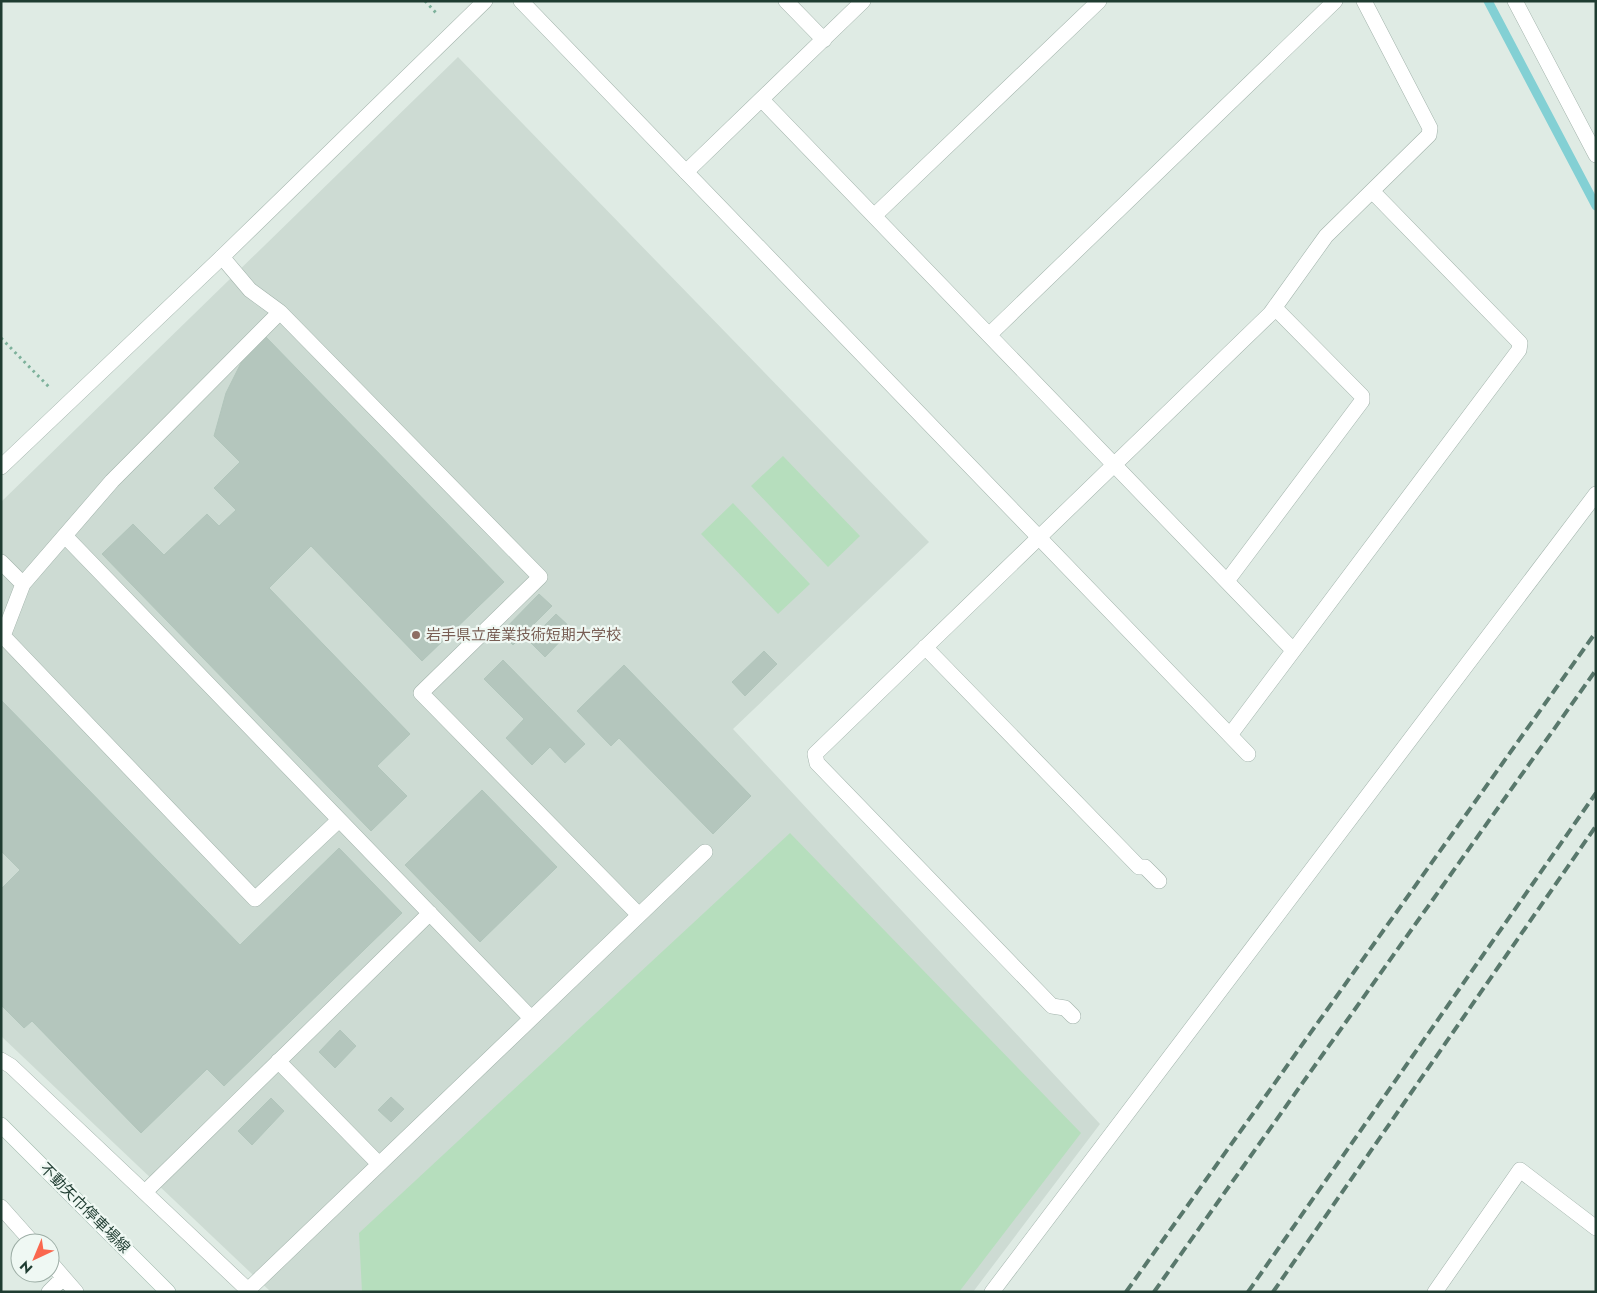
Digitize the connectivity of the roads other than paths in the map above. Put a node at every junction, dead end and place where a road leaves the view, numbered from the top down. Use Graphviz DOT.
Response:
graph roads {
  1 [pos="485,1"];
  2 [pos="521,1"];
  3 [pos="786,1"];
  4 [pos="863,1"];
  5 [pos="1099,1"];
  6 [pos="1335,1"];
  7 [pos="1364,1"];
  8 [pos="1515,1"];
  9 [pos="824,40"];
  10 [pos="762,100"];
  11 [pos="1596,155"];
  12 [pos="686,172"];
  13 [pos="1372,191"];
  14 [pos="874,216"];
  15 [pos="222,257"];
  16 [pos="1275,308"];
  17 [pos="280,312"];
  18 [pos="988,335"];
  19 [pos="1114,464"];
  20 [pos="1,467"];
  21 [pos="1596,494"];
  22 [pos="65,536"];
  23 [pos="1038,538"];
  24 [pos="1,562"];
  25 [pos="1227,582"];
  26 [pos="22,584"];
  27 [pos="925,647"];
  28 [pos="1293,650"];
  29 [pos="1230,735"];
  30 [pos="1248,754"];
  31 [pos="339,820"];
  32 [pos="705,852"];
  33 [pos="1160,881"];
  34 [pos="430,913"];
  35 [pos="639,915"];
  36 [pos="1073,1016"];
  37 [pos="531,1018"];
  38 [pos="1,1060"];
  39 [pos="278,1061"];
  40 [pos="1,1125"];
  41 [pos="379,1164"];
  42 [pos="146,1192"];
  43 [pos="1,1207"];
  44 [pos="1596,1228"];
  45 [pos="24,1233"];
  46 [pos="60,1273"];
  47 [pos="64,1278"];
  48 [pos="249,1291"];
  49 [pos="49,1292"];
  50 [pos="76,1292"];
  51 [pos="168,1292"];
  52 [pos="992,1292"];
  53 [pos="1435,1292"];
  1 -- 15 [label="street"];
  2 -- 12 [label="street"];
  3 -- 9 [label="street"];
  4 -- 9 [label="street"];
  5 -- 14 [label="street"];
  6 -- 18 [label="street"];
  7 -- 13 [label="street"];
  8 -- 11 [label="street"];
  9 -- 10 [label="street"];
  10 -- 12 [label="street"];
  10 -- 14 [label="street"];
  12 -- 23 [label="street"];
  13 -- 16 [label="street"];
  13 -- 28 [label="street"];
  14 -- 18 [label="street"];
  15 -- 17 [label="street"];
  15 -- 20 [label="street"];
  16 -- 19 [label="street"];
  16 -- 25 [label="street"];
  17 -- 22 [label="street"];
  17 -- 35 [label="street"];
  18 -- 19 [label="street"];
  19 -- 23 [label="street"];
  19 -- 25 [label="street"];
  21 -- 52 [label="street"];
  22 -- 26 [label="street"];
  22 -- 31 [label="street"];
  23 -- 27 [label="street"];
  23 -- 29 [label="street"];
  24 -- 26 [label="street"];
  25 -- 28 [label="street"];
  26 -- 31 [label="street"];
  27 -- 33 [label="street"];
  27 -- 36 [label="street"];
  28 -- 29 [label="street"];
  29 -- 30 [label="street"];
  31 -- 34 [label="street"];
  32 -- 35 [label="street"];
  34 -- 37 [label="street"];
  34 -- 39 [label="street"];
  35 -- 37 [label="street"];
  37 -- 41 [label="street"];
  38 -- 42 [label="street"];
  39 -- 41 [label="street"];
  39 -- 42 [label="street"];
  40 -- 51 [label="street, 不動矢巾停車場線"];
  41 -- 48 [label="street"];
  42 -- 48 [label="street"];
  43 -- 45 [label="street"];
  44 -- 53 [label="street"];
  46 -- 47 [label="street"];
  47 -- 49 [label="street"];
  47 -- 50 [label="street"];
}
